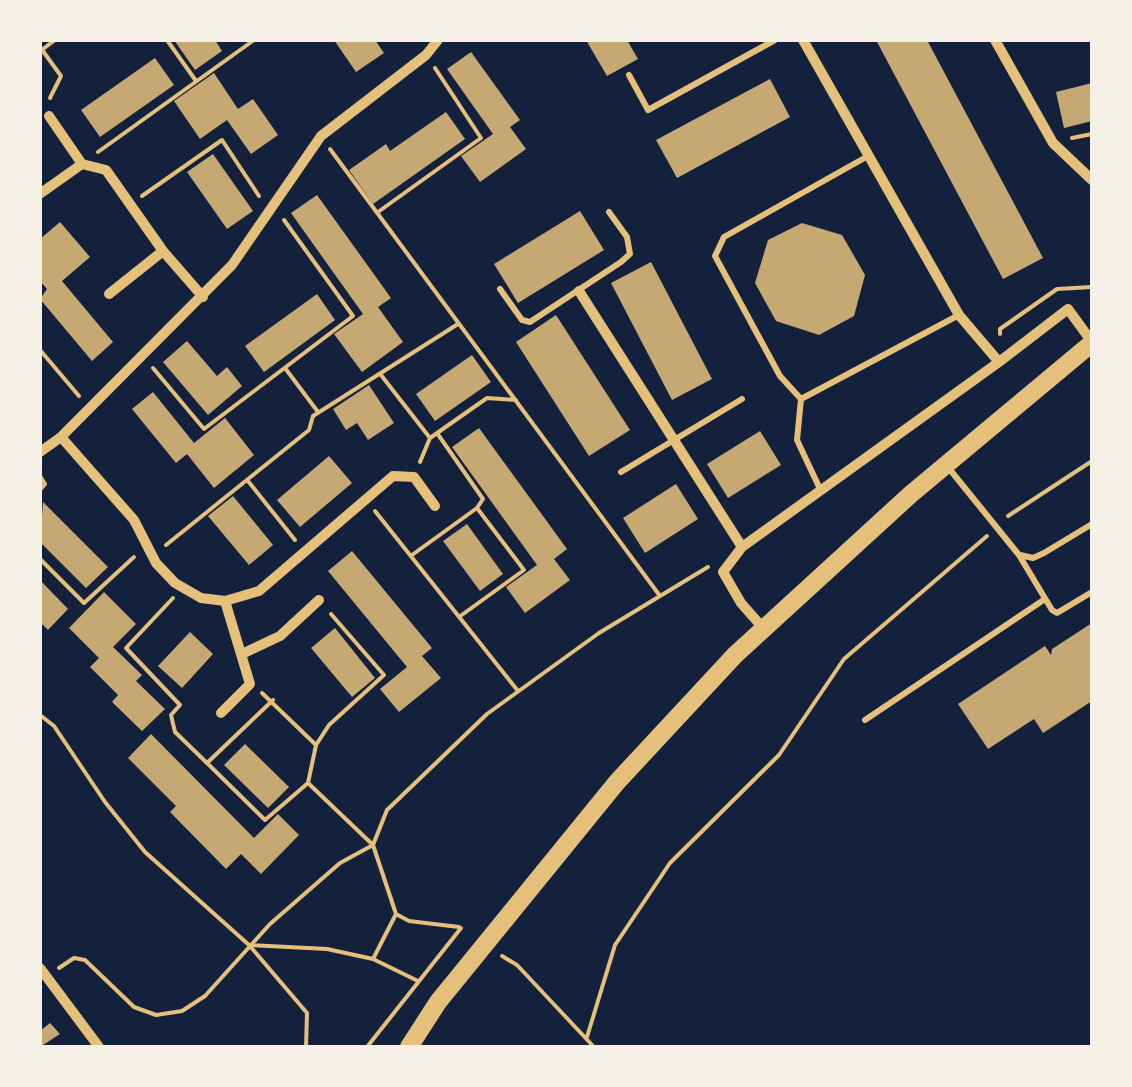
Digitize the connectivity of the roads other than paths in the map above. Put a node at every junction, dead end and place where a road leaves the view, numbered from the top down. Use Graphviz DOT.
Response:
graph roads {
  1 [pos="438,40"];
  2 [pos="775,40"];
  3 [pos="804,40"];
  4 [pos="994,40"];
  5 [pos="629,74"];
  6 [pos="47,113"];
  7 [pos="870,156"];
  8 [pos="82,164"];
  9 [pos="1092,180"];
  10 [pos="41,193"];
  11 [pos="609,212"];
  12 [pos="162,251"];
  13 [pos="500,288"];
  14 [pos="579,291"];
  15 [pos="109,294"];
  16 [pos="203,297"];
  17 [pos="959,315"];
  18 [pos="1092,342"];
  19 [pos="999,362"];
  20 [pos="742,399"];
  21 [pos="802,399"];
  22 [pos="61,437"];
  23 [pos="675,442"];
  24 [pos="40,452"];
  25 [pos="946,465"];
  26 [pos="621,472"];
  27 [pos="820,489"];
  28 [pos="435,506"];
  29 [pos="1092,524"];
  30 [pos="742,547"];
  31 [pos="1019,555"];
  32 [pos="1092,592"];
  33 [pos="1045,599"];
  34 [pos="319,600"];
  35 [pos="225,601"];
  36 [pos="763,628"];
  37 [pos="244,653"];
  38 [pos="222,712"];
  39 [pos="864,720"];
  40 [pos="44,972"];
  41 [pos="417,1043"];
  42 [pos="99,1047"];
  1 -- 16 [label="street"];
  2 -- 5 [label="lane"];
  3 -- 7 [label="street"];
  4 -- 9 [label="street"];
  6 -- 8 [label="street"];
  7 -- 17 [label="street"];
  7 -- 21 [label="lane"];
  8 -- 10 [label="street"];
  8 -- 12 [label="street"];
  11 -- 14 [label="lane"];
  12 -- 15 [label="street"];
  12 -- 16 [label="street"];
  13 -- 14 [label="lane"];
  14 -- 23 [label="street"];
  16 -- 22 [label="street"];
  17 -- 19 [label="street"];
  17 -- 21 [label="lane"];
  18 -- 19 [label="street"];
  18 -- 25 [label="main road"];
  19 -- 27 [label="street"];
  20 -- 23 [label="lane"];
  21 -- 27 [label="lane"];
  22 -- 24 [label="street"];
  22 -- 35 [label="street"];
  23 -- 26 [label="lane"];
  23 -- 30 [label="street"];
  25 -- 31 [label="lane"];
  25 -- 36 [label="main road"];
  27 -- 30 [label="street"];
  28 -- 35 [label="street"];
  29 -- 31 [label="lane"];
  30 -- 36 [label="street"];
  31 -- 33 [label="lane"];
  32 -- 33 [label="lane"];
  33 -- 39 [label="lane"];
  34 -- 37 [label="street"];
  35 -- 37 [label="street"];
  36 -- 41 [label="main road"];
  37 -- 38 [label="street"];
  40 -- 42 [label="street"];
}
